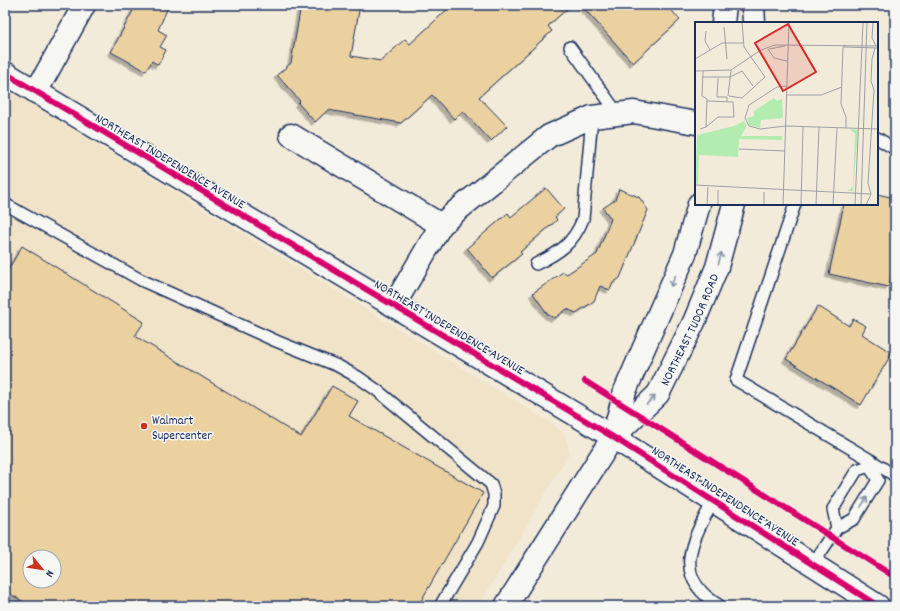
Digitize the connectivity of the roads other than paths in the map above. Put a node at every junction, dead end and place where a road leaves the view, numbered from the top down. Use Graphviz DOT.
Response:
graph roads {
  1 [pos="84,5"];
  2 [pos="725,5"];
  3 [pos="753,5"];
  4 [pos="723,22"];
  5 [pos="754,22"];
  6 [pos="570,47"];
  7 [pos="5,73"];
  8 [pos="36,92"];
  9 [pos="618,114"];
  10 [pos="592,117"];
  11 [pos="695,123"];
  12 [pos="291,134"];
  13 [pos="878,139"];
  14 [pos="895,149"];
  15 [pos="5,204"];
  16 [pos="699,205"];
  17 [pos="734,205"];
  18 [pos="795,205"];
  19 [pos="441,225"];
  20 [pos="536,264"];
  21 [pos="394,305"];
  22 [pos="614,437"];
  23 [pos="870,464"];
  24 [pos="895,476"];
  25 [pos="714,500"];
  26 [pos="837,528"];
  27 [pos="813,564"];
  28 [pos="440,606"];
  29 [pos="506,606"];
  30 [pos="720,606"];
  31 [pos="878,606"];
  1 -- 8 [label="street"];
  2 -- 4 [label="street"];
  3 -- 5 [label="street"];
  6 -- 9 [label="lane"];
  7 -- 8 [label="street, NORTHEAST INDEPENDENCE AVENUE"];
  8 -- 21 [label="street, NORTHEAST INDEPENDENCE AVENUE"];
  9 -- 10 [label="street"];
  9 -- 11 [label="street"];
  10 -- 19 [label="street"];
  10 -- 20 [label="lane"];
  12 -- 19 [label="street"];
  13 -- 14 [label="lane"];
  15 -- 28 [label="lane"];
  16 -- 22 [label="street, NORTHEAST TUDOR ROAD, one-way"];
  22 -- 17 [label="street, NORTHEAST TUDOR ROAD, one-way"];
  18 -- 23 [label="lane"];
  19 -- 21 [label="street"];
  21 -- 22 [label="street, NORTHEAST INDEPENDENCE AVENUE"];
  22 -- 25 [label="street, NORTHEAST INDEPENDENCE AVENUE"];
  22 -- 29 [label="street, NORTHEAST TUDOR ROAD"];
  23 -- 24 [label="lane"];
  23 -- 26 [label="lane"];
  26 -- 23 [label="lane, one-way"];
  25 -- 27 [label="street, NORTHEAST INDEPENDENCE AVENUE"];
  25 -- 30 [label="lane"];
  26 -- 27 [label="lane"];
  27 -- 31 [label="street, NORTHEAST INDEPENDENCE AVENUE"];
}
